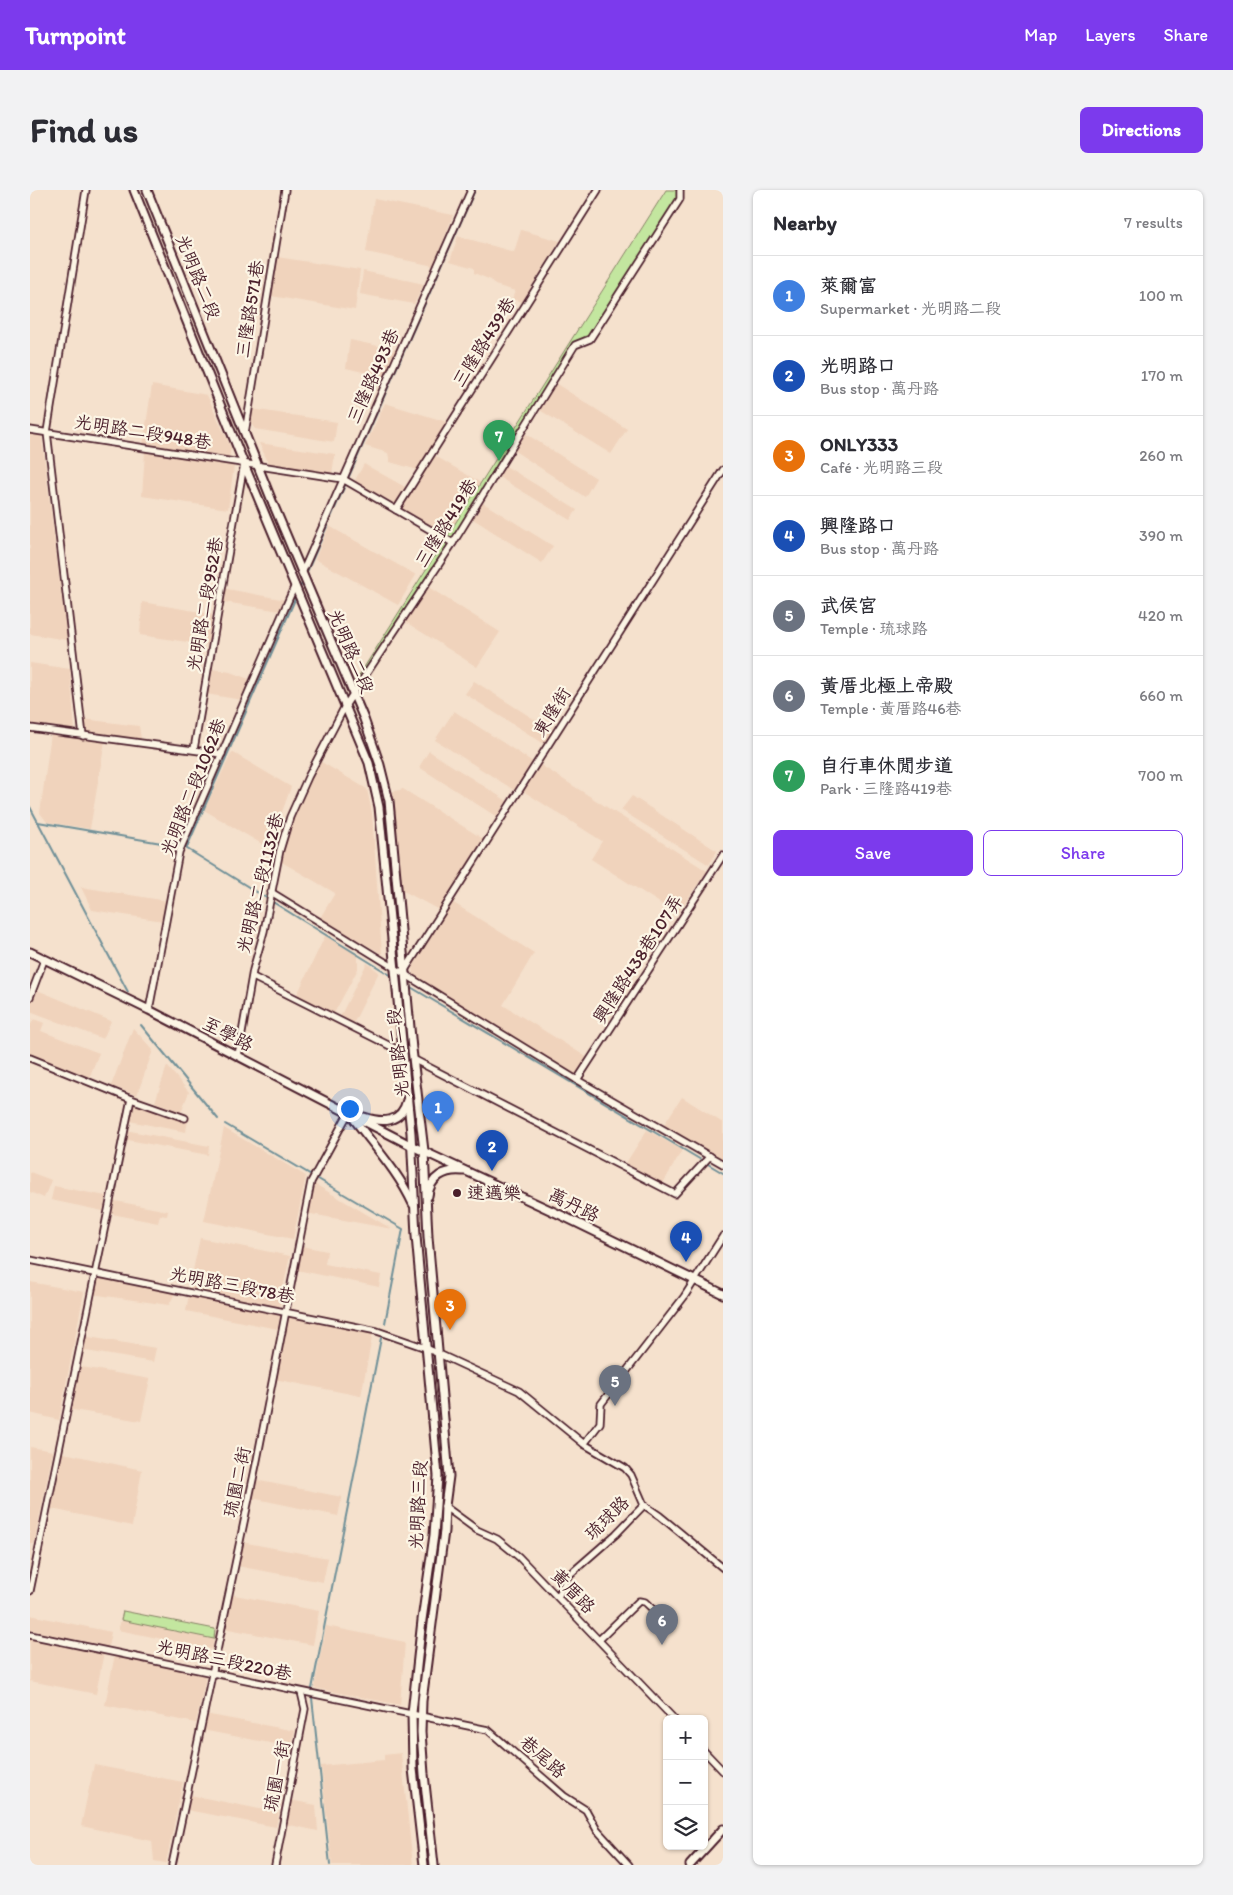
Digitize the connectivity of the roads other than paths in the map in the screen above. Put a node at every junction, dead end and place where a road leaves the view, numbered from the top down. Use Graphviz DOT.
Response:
graph roads {
  1 [pos="86,190"];
  2 [pos="134,190"];
  3 [pos="147,190"];
  4 [pos="285,190"];
  5 [pos="471,190"];
  6 [pos="598,190"];
  7 [pos="680,190"];
  8 [pos="30,430"];
  9 [pos="47,432"];
  10 [pos="245,432"];
  11 [pos="247,465"];
  12 [pos="259,467"];
  13 [pos="723,470"];
  14 [pos="345,481"];
  15 [pos="715,482"];
  16 [pos="723,487"];
  17 [pos="396,510"];
  18 [pos="453,543"];
  19 [pos="302,573"];
  20 [pos="295,585"];
  21 [pos="349,700"];
  22 [pos="30,728"];
  23 [pos="82,736"];
  24 [pos="194,750"];
  25 [pos="222,754"];
  26 [pos="723,855"];
  27 [pos="271,892"];
  28 [pos="30,952"];
  29 [pos="44,960"];
  30 [pos="401,971"];
  31 [pos="252,977"];
  32 [pos="30,997"];
  33 [pos="149,1010"];
  34 [pos="402,1052"];
  35 [pos="238,1056"];
  36 [pos="30,1058"];
  37 [pos="413,1059"];
  38 [pos="577,1080"];
  39 [pos="407,1098"];
  40 [pos="130,1099"];
  41 [pos="349,1112"];
  42 [pos="185,1118"];
  43 [pos="412,1146"];
  44 [pos="424,1151"];
  45 [pos="706,1160"];
  46 [pos="723,1164"];
  47 [pos="468,1172"];
  48 [pos="426,1206"];
  49 [pos="415,1209"];
  50 [pos="723,1236"];
  51 [pos="30,1260"];
  52 [pos="94,1274"];
  53 [pos="696,1281"];
  54 [pos="723,1294"];
  55 [pos="287,1312"];
  56 [pos="426,1348"];
  57 [pos="438,1354"];
  58 [pos="584,1444"];
  59 [pos="435,1505"];
  60 [pos="445,1506"];
  61 [pos="644,1506"];
  62 [pos="723,1568"];
  63 [pos="30,1591"];
  64 [pos="558,1597"];
  65 [pos="661,1617"];
  66 [pos="30,1635"];
  67 [pos="599,1640"];
  68 [pos="213,1672"];
  69 [pos="301,1692"];
  70 [pos="412,1713"];
  71 [pos="670,1715"];
  72 [pos="421,1716"];
  73 [pos="708,1755"];
  74 [pos="723,1771"];
  75 [pos="723,1829"];
  76 [pos="172,1865"];
  77 [pos="274,1865"];
  78 [pos="424,1865"];
  79 [pos="434,1865"];
  80 [pos="629,1865"];
  81 [pos="690,1865"];
  1 -- 9 [label="street"];
  2 -- 11 [label="street, 光明路二段"];
  3 -- 10 [label="street, 光明路二段"];
  4 -- 10 [label="street, 三隆路571巷"];
  5 -- 14 [label="street, 三隆路493巷"];
  6 -- 17 [label="street, 三隆路439巷"];
  7 -- 18 [label="street, 三隆路419巷"];
  8 -- 9 [label="street, 光明路二段948巷"];
  9 -- 11 [label="street, 光明路二段948巷"];
  9 -- 23 [label="street"];
  10 -- 12 [label="street, 光明路二段"];
  11 -- 12 [label="street, 光明路二段948巷"];
  11 -- 20 [label="street, 光明路二段"];
  11 -- 24 [label="street, 光明路二段952巷"];
  12 -- 14 [label="street, 光明路二段948巷"];
  12 -- 19 [label="street, 光明路二段"];
  13 -- 15 [label="street, 東隆街"];
  14 -- 17 [label="street"];
  14 -- 19 [label="street, 三隆路493巷"];
  15 -- 16 [label="street"];
  15 -- 30 [label="street, 東隆街"];
  17 -- 18 [label="street"];
  18 -- 21 [label="street, 三隆路419巷"];
  19 -- 21 [label="street, 光明路二段"];
  20 -- 21 [label="street, 光明路二段"];
  20 -- 25 [label="street, 光明路二段1062巷"];
  21 -- 27 [label="street, 光明路二段1132巷"];
  21 -- 30 [label="street, 光明路二段"];
  21 -- 30 [label="street, 光明路二段"];
  22 -- 23 [label="street"];
  23 -- 24 [label="street"];
  24 -- 25 [label="street"];
  25 -- 33 [label="street, 光明路二段1062巷"];
  26 -- 38 [label="street, 興隆路438巷107弄"];
  27 -- 30 [label="street"];
  27 -- 31 [label="street, 光明路二段1132巷"];
  28 -- 29 [label="street, 至學路"];
  29 -- 32 [label="street"];
  29 -- 33 [label="street, 至學路"];
  30 -- 34 [label="street, 光明路二段"];
  30 -- 37 [label="street, 光明路二段"];
  30 -- 38 [label="street"];
  31 -- 34 [label="street"];
  31 -- 35 [label="street, 光明路二段1132巷"];
  33 -- 35 [label="street, 至學路"];
  34 -- 39 [label="street, 光明路二段"];
  35 -- 41 [label="street, 至學路"];
  36 -- 40 [label="street"];
  37 -- 44 [label="street, 光明路二段"];
  37 -- 45 [label="street"];
  38 -- 45 [label="street"];
  39 -- 41 [label="street"];
  39 -- 43 [label="street, 光明路二段"];
  40 -- 42 [label="street"];
  40 -- 52 [label="street"];
  41 -- 43 [label="street, 至學路"];
  41 -- 49 [label="street"];
  41 -- 55 [label="street, 琉園二街"];
  43 -- 44 [label="street, 萬丹路"];
  43 -- 49 [label="street, 光明路三段"];
  44 -- 47 [label="street, 萬丹路"];
  44 -- 48 [label="street, 光明路三段"];
  45 -- 46 [label="street"];
  47 -- 48 [label="street"];
  47 -- 53 [label="street, 萬丹路"];
  48 -- 57 [label="street, 光明路三段"];
  49 -- 56 [label="street, 光明路三段"];
  50 -- 53 [label="street"];
  51 -- 52 [label="street, 光明路三段78巷"];
  52 -- 55 [label="street, 光明路三段78巷"];
  52 -- 63 [label="street"];
  53 -- 54 [label="street, 萬丹路"];
  53 -- 58 [label="street"];
  55 -- 56 [label="street, 光明路三段78巷"];
  55 -- 68 [label="street, 琉園二街"];
  56 -- 57 [label="street, 琉球路"];
  56 -- 59 [label="street, 光明路三段"];
  57 -- 58 [label="street, 琉球路"];
  57 -- 60 [label="street, 光明路三段"];
  58 -- 61 [label="street, 琉球路"];
  59 -- 60 [label="street"];
  59 -- 70 [label="street, 光明路三段"];
  60 -- 64 [label="street, 黃厝路"];
  60 -- 72 [label="street, 光明路三段"];
  61 -- 62 [label="street"];
  61 -- 64 [label="street, 琉球路"];
  64 -- 67 [label="street, 黃厝路"];
  65 -- 67 [label="street"];
  66 -- 68 [label="street, 光明路三段220巷"];
  67 -- 71 [label="street, 黃厝路"];
  68 -- 69 [label="street, 光明路三段220巷"];
  68 -- 76 [label="street, 琉園二街"];
  69 -- 70 [label="street, 光明路三段220巷"];
  69 -- 77 [label="street, 琉園一街"];
  70 -- 72 [label="street, 巷尾路"];
  70 -- 78 [label="street, 光明路三段"];
  72 -- 79 [label="street, 光明路三段"];
  72 -- 80 [label="street, 巷尾路"];
  73 -- 74 [label="street"];
  75 -- 81 [label="street"];
}
